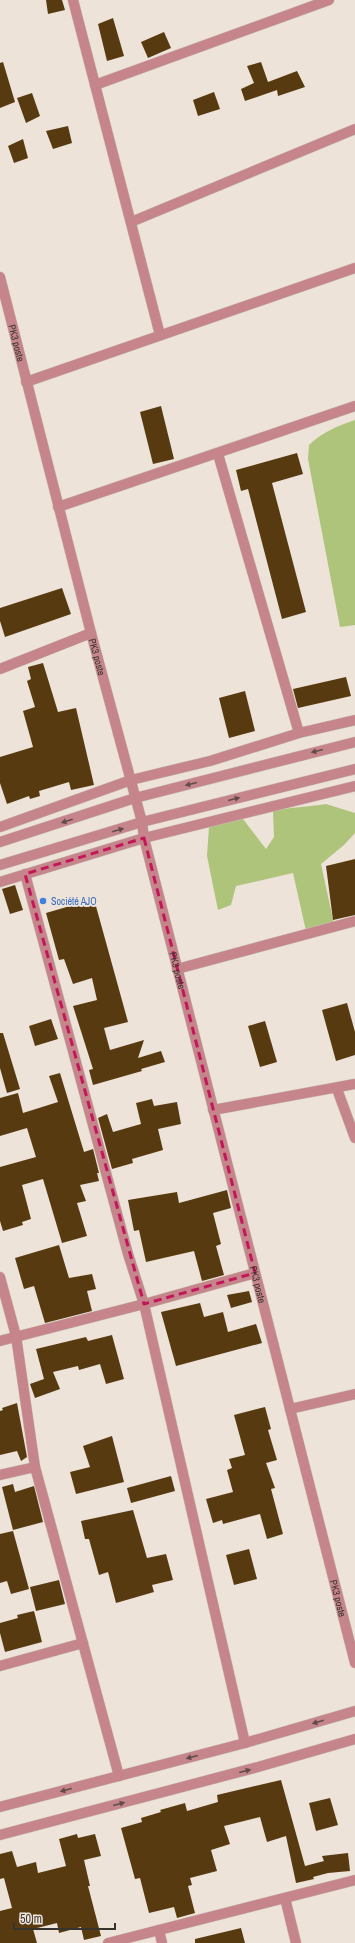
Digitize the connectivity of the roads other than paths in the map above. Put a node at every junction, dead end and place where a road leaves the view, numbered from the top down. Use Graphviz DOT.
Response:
graph roads {
  1 [pos="73,0"];
  2 [pos="329,0"];
  3 [pos="95,86"];
  4 [pos="355,129"];
  5 [pos="131,222"];
  6 [pos="355,268"];
  7 [pos="0,277"];
  8 [pos="2,294"];
  9 [pos="160,335"];
  10 [pos="26,382"];
  11 [pos="355,406"];
  12 [pos="218,454"];
  13 [pos="58,507"];
  14 [pos="91,633"];
  15 [pos="0,669"];
  16 [pos="355,720"];
  17 [pos="299,733"];
  18 [pos="355,742"];
  19 [pos="355,769"];
  20 [pos="131,780"];
  21 [pos="355,786"];
  22 [pos="135,798"];
  23 [pos="142,822"];
  24 [pos="0,827"];
  25 [pos="144,838"];
  26 [pos="0,842"];
  27 [pos="0,865"];
  28 [pos="25,874"];
  29 [pos="0,882"];
  30 [pos="355,921"];
  31 [pos="177,969"];
  32 [pos="355,1084"];
  33 [pos="337,1089"];
  34 [pos="213,1110"];
  35 [pos="355,1138"];
  36 [pos="256,1273"];
  37 [pos="0,1277"];
  38 [pos="144,1304"];
  39 [pos="16,1336"];
  40 [pos="0,1341"];
  41 [pos="355,1394"];
  42 [pos="290,1409"];
  43 [pos="35,1467"];
  44 [pos="0,1476"];
  45 [pos="82,1643"];
  46 [pos="355,1663"];
  47 [pos="0,1666"];
  48 [pos="355,1711"];
  49 [pos="355,1739"];
  50 [pos="245,1743"];
  51 [pos="119,1776"];
  52 [pos="0,1807"];
  53 [pos="0,1834"];
  54 [pos="355,1880"];
  55 [pos="285,1898"];
  56 [pos="159,1930"];
  57 [pos="108,1943"];
  58 [pos="162,1943"];
  59 [pos="296,1943"];
  1 -- 3 [label="street"];
  2 -- 3 [label="street"];
  3 -- 5 [label="street"];
  4 -- 5 [label="street"];
  5 -- 9 [label="street"];
  6 -- 9 [label="street"];
  7 -- 8 [label="street, PK3 poste"];
  8 -- 10 [label="street, PK3 poste"];
  9 -- 10 [label="street"];
  10 -- 13 [label="street, PK3 poste"];
  11 -- 12 [label="street"];
  12 -- 13 [label="street"];
  12 -- 17 [label="street"];
  13 -- 14 [label="street, PK3 poste"];
  14 -- 15 [label="street"];
  14 -- 20 [label="street, PK3 poste"];
  16 -- 17 [label="street"];
  17 -- 20 [label="street"];
  18 -- 22 [label="street, one-way"];
  23 -- 19 [label="street, one-way"];
  20 -- 22 [label="street, PK3 poste"];
  20 -- 24 [label="street"];
  21 -- 25 [label="street"];
  22 -- 23 [label="street, PK3 poste"];
  22 -- 26 [label="street, one-way"];
  23 -- 25 [label="street, PK3 poste"];
  27 -- 23 [label="street, one-way"];
  25 -- 28 [label="street"];
  25 -- 31 [label="street, PK3 poste"];
  28 -- 29 [label="street"];
  28 -- 38 [label="street"];
  30 -- 31 [label="street"];
  31 -- 34 [label="street, PK3 poste"];
  32 -- 33 [label="street"];
  33 -- 34 [label="street"];
  33 -- 35 [label="street"];
  34 -- 36 [label="street, PK3 poste"];
  36 -- 38 [label="street"];
  36 -- 42 [label="street, PK3 poste"];
  37 -- 39 [label="street"];
  38 -- 39 [label="street"];
  38 -- 50 [label="street"];
  39 -- 40 [label="street"];
  39 -- 43 [label="street"];
  41 -- 42 [label="street"];
  42 -- 46 [label="street, PK3 poste"];
  43 -- 44 [label="street"];
  43 -- 45 [label="street"];
  45 -- 47 [label="street"];
  45 -- 51 [label="street"];
  48 -- 50 [label="street, one-way"];
  53 -- 49 [label="street, one-way"];
  50 -- 51 [label="street, one-way"];
  51 -- 52 [label="street, one-way"];
  54 -- 55 [label="street"];
  55 -- 56 [label="street"];
  55 -- 59 [label="street"];
  56 -- 57 [label="street"];
  56 -- 58 [label="street"];
}
